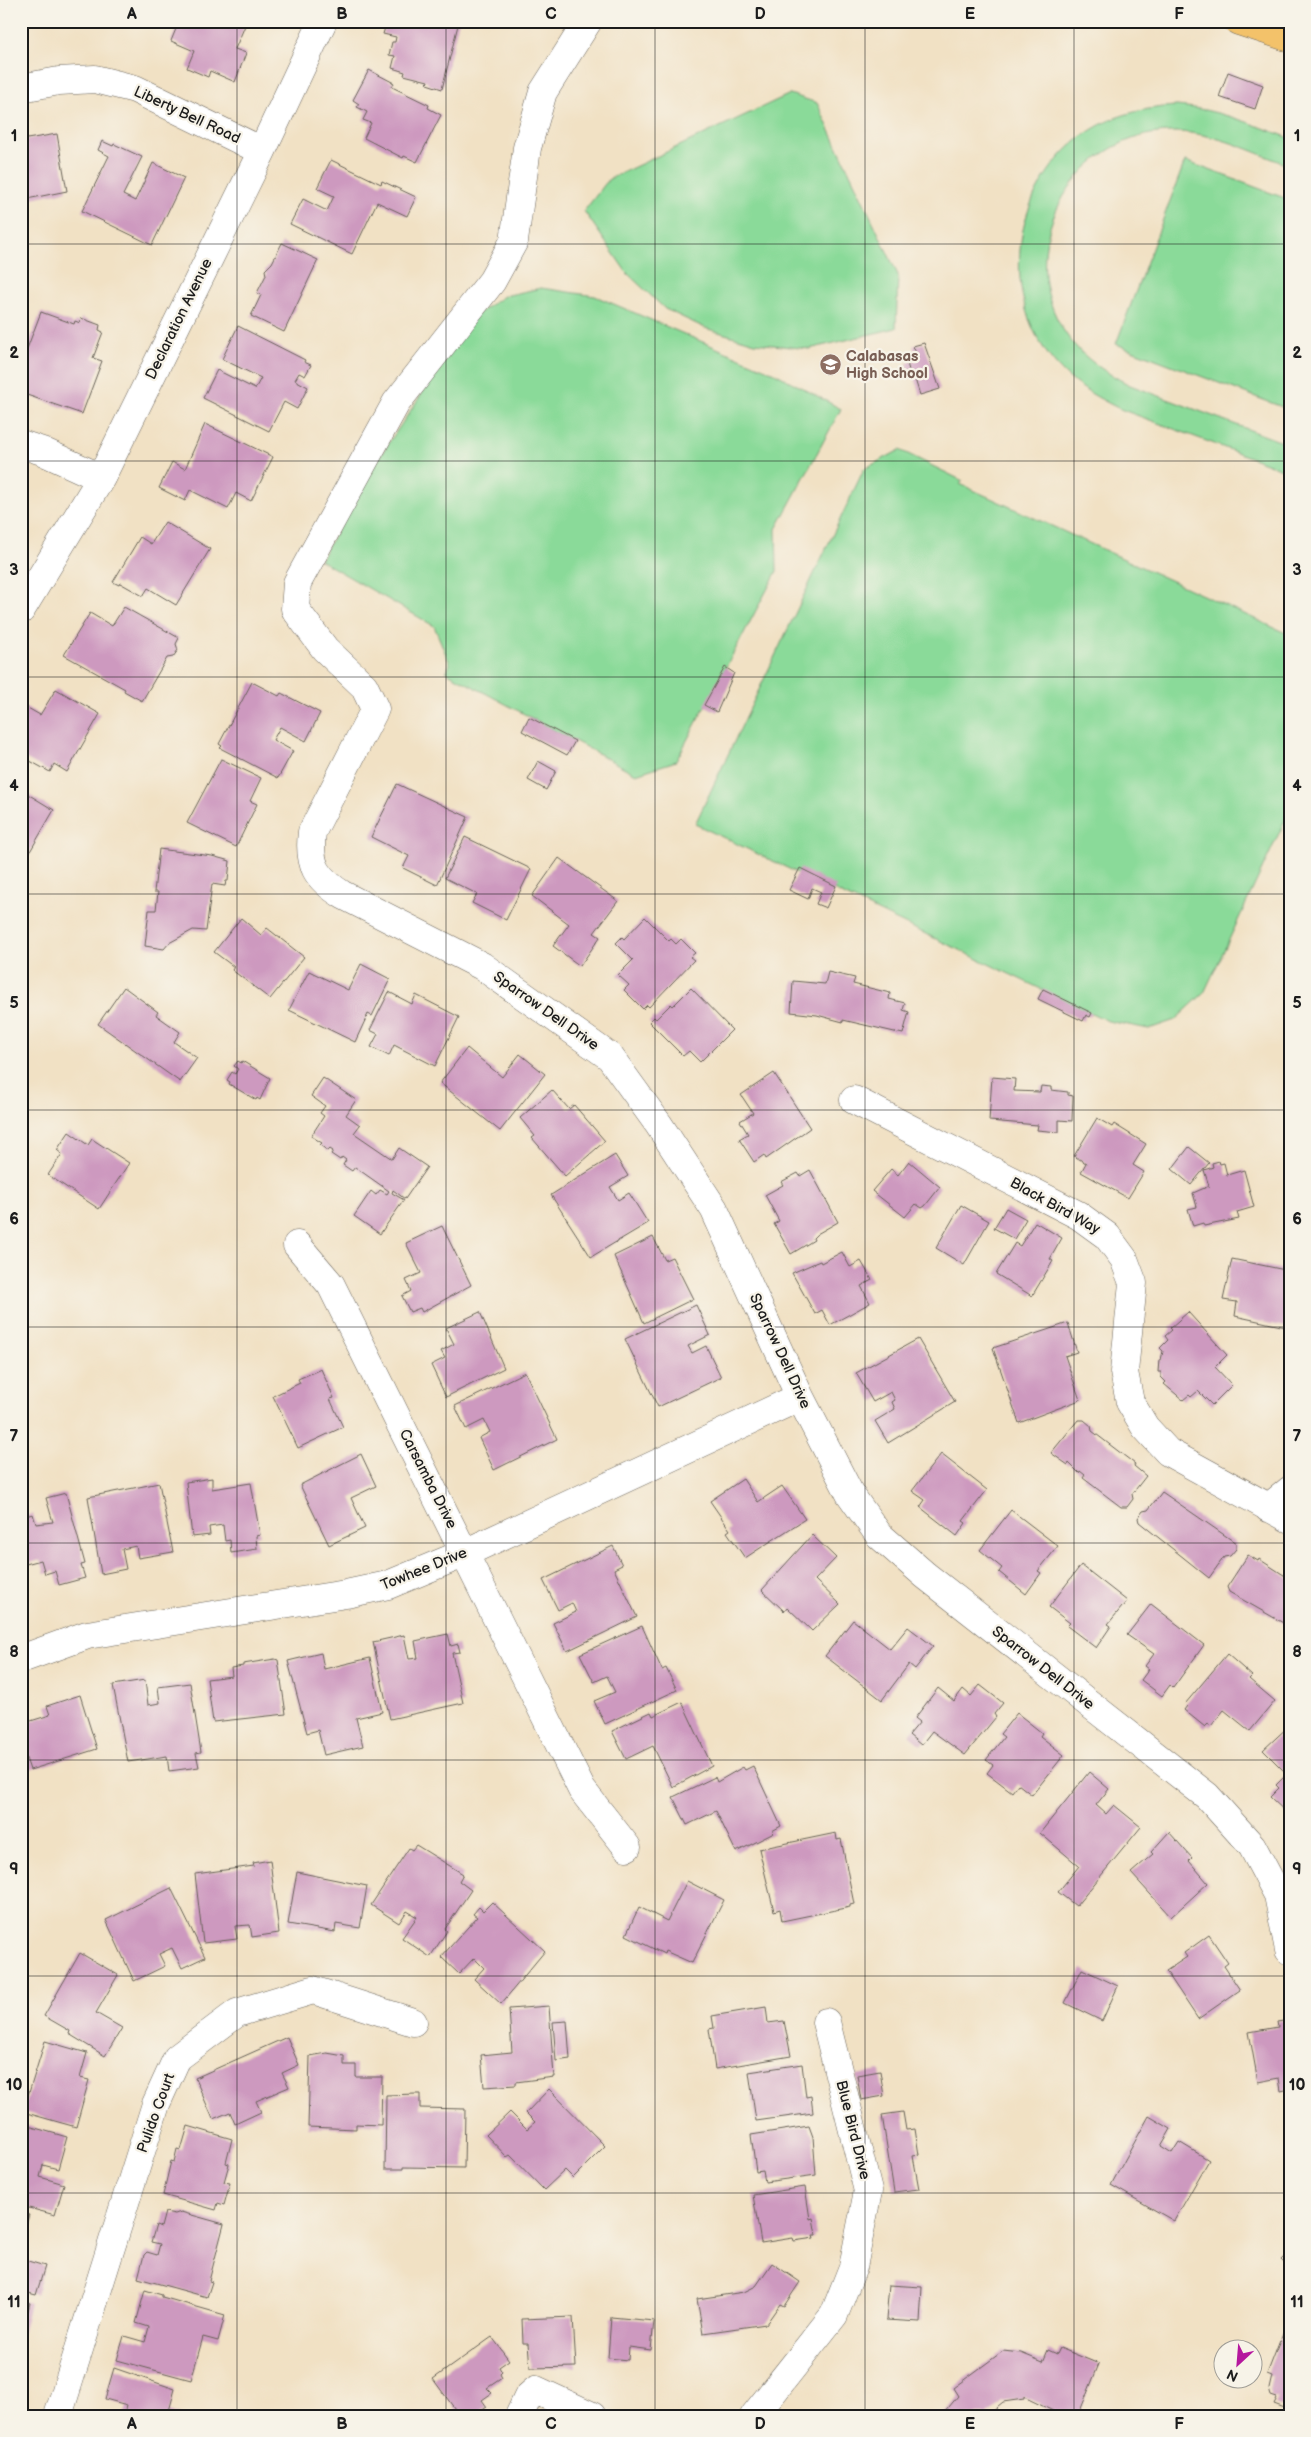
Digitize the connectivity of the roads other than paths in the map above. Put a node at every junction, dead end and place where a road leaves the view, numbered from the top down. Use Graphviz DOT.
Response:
graph roads {
  1 [pos="323,21"];
  2 [pos="588,21"];
  3 [pos="1238,21"];
  4 [pos="1290,38"];
  5 [pos="21,88"];
  6 [pos="262,151"];
  7 [pos="21,444"];
  8 [pos="101,478"];
  9 [pos="21,610"];
  10 [pos="854,1100"];
  11 [pos="297,1245"];
  12 [pos="800,1397"];
  13 [pos="1290,1490"];
  14 [pos="1279,1514"];
  15 [pos="465,1553"];
  16 [pos="21,1659"];
  17 [pos="627,1847"];
  18 [pos="1289,1950"];
  19 [pos="413,2022"];
  20 [pos="826,2022"];
  21 [pos="58,2416"];
  22 [pos="518,2416"];
  23 [pos="592,2416"];
  24 [pos="754,2416"];
  1 -- 6 [label="street, Declaration Avenue"];
  2 -- 12 [label="street, Sparrow Dell Drive"];
  3 -- 4 [label="main road"];
  5 -- 6 [label="street, Liberty Bell Road"];
  6 -- 8 [label="street, Declaration Avenue"];
  7 -- 8 [label="street"];
  8 -- 9 [label="street, Declaration Avenue"];
  10 -- 14 [label="street, Black Bird Way"];
  11 -- 15 [label="street, Carsamba Drive"];
  12 -- 15 [label="street, Towhee Drive"];
  12 -- 18 [label="street, Sparrow Dell Drive"];
  13 -- 14 [label="street"];
  15 -- 16 [label="street, Towhee Drive"];
  15 -- 17 [label="street, Carsamba Drive"];
  19 -- 21 [label="street, Pulido Court"];
  20 -- 24 [label="street, Blue Bird Drive"];
  22 -- 23 [label="street"];
}
